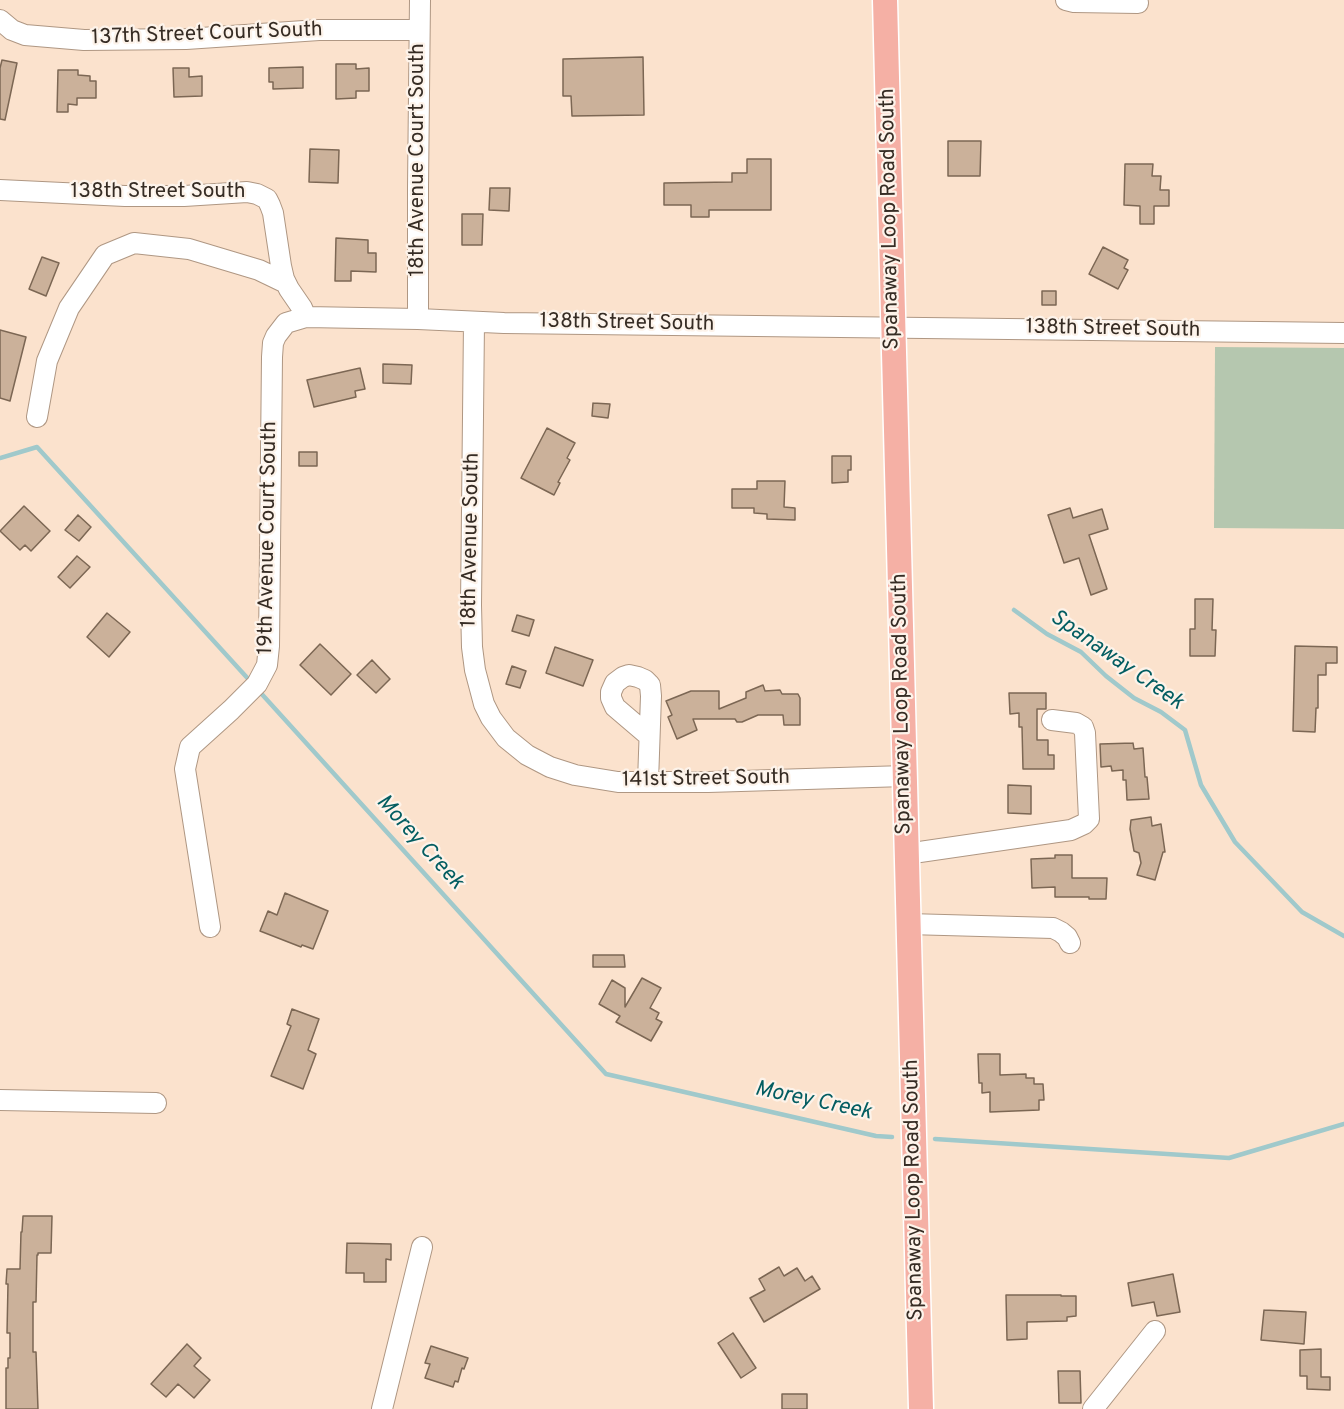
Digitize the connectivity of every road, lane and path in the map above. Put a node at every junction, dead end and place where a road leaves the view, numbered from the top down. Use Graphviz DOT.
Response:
graph roads {
  1 [pos="420,0"];
  2 [pos="885,0"];
  3 [pos="1066,0"];
  4 [pos="1138,3"];
  5 [pos="0,20"];
  6 [pos="419,30"];
  7 [pos="0,190"];
  8 [pos="286,283"];
  9 [pos="306,318"];
  10 [pos="418,319"];
  11 [pos="474,322"];
  12 [pos="893,327"];
  13 [pos="1344,333"];
  14 [pos="37,417"];
  15 [pos="1052,720"];
  16 [pos="649,736"];
  17 [pos="515,747"];
  18 [pos="904,776"];
  19 [pos="648,782"];
  20 [pos="906,854"];
  21 [pos="908,924"];
  22 [pos="210,927"];
  23 [pos="1070,943"];
  24 [pos="0,1100"];
  25 [pos="156,1103"];
  26 [pos="422,1247"];
  27 [pos="1155,1331"];
  28 [pos="382,1409"];
  29 [pos="921,1409"];
  30 [pos="1094,1409"];
  1 -- 6 [label="street, 18th Avenue Court South"];
  2 -- 12 [label="main road, Spanaway Loop Road South"];
  3 -- 4 [label="street"];
  5 -- 6 [label="street, 137th Street Court South"];
  6 -- 10 [label="street, 18th Avenue Court South"];
  7 -- 8 [label="street, 138th Street South"];
  8 -- 9 [label="street, 138th Street South"];
  8 -- 14 [label="street"];
  9 -- 10 [label="street, 138th Street South"];
  9 -- 22 [label="street, 19th Avenue Court South"];
  10 -- 11 [label="street, 138th Street South"];
  11 -- 12 [label="street, 138th Street South"];
  11 -- 17 [label="street, 18th Avenue South"];
  12 -- 13 [label="street, 138th Street South"];
  12 -- 18 [label="main road, Spanaway Loop Road South"];
  15 -- 20 [label="street"];
  16 -- 19 [label="street"];
  17 -- 19 [label="street, 141st Street South"];
  18 -- 19 [label="street, 141st Street South"];
  18 -- 20 [label="main road, Spanaway Loop Road South"];
  20 -- 21 [label="main road, Spanaway Loop Road South"];
  21 -- 23 [label="street"];
  21 -- 29 [label="main road, Spanaway Loop Road South"];
  24 -- 25 [label="street"];
  26 -- 28 [label="street"];
  27 -- 30 [label="street"];
}
